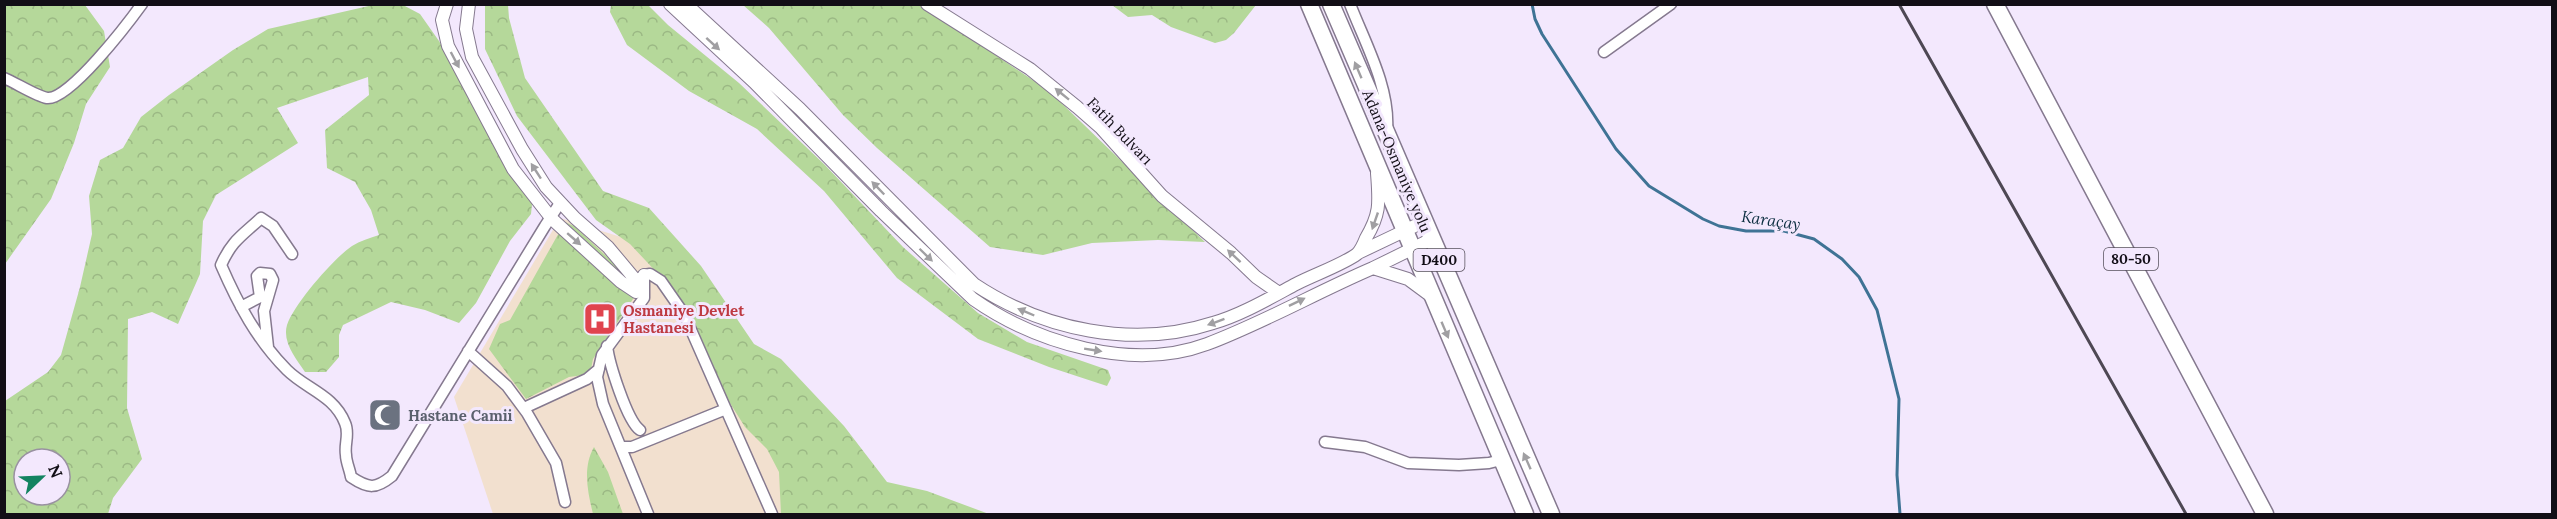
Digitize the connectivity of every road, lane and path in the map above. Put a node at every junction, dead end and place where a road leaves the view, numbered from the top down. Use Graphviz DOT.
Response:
graph roads {
  1 [pos="142,4"];
  2 [pos="447,4"];
  3 [pos="469,4"];
  4 [pos="670,4"];
  5 [pos="686,4"];
  6 [pos="927,4"];
  7 [pos="1309,4"];
  8 [pos="1330,4"];
  9 [pos="1350,4"];
  10 [pos="1671,4"];
  11 [pos="1985,4"];
  12 [pos="1995,4"];
  13 [pos="1604,52"];
  14 [pos="4,78"];
  15 [pos="1387,137"];
  16 [pos="1377,163"];
  17 [pos="563,205"];
  18 [pos="551,218"];
  19 [pos="1423,222"];
  20 [pos="1404,231"];
  21 [pos="1431,240"];
  22 [pos="1411,249"];
  23 [pos="1358,253"];
  24 [pos="292,254"];
  25 [pos="1372,268"];
  26 [pos="644,275"];
  27 [pos="1279,293"];
  28 [pos="1431,296"];
  29 [pos="241,307"];
  30 [pos="607,346"];
  31 [pos="268,348"];
  32 [pos="468,351"];
  33 [pos="599,369"];
  34 [pos="524,408"];
  35 [pos="726,409"];
  36 [pos="640,430"];
  37 [pos="1324,442"];
  38 [pos="621,447"];
  39 [pos="1501,460"];
  40 [pos="565,502"];
  41 [pos="648,514"];
  42 [pos="772,514"];
  43 [pos="1525,514"];
  44 [pos="1551,514"];
  45 [pos="2254,514"];
  46 [pos="2265,514"];
  1 -- 14 [label="street"];
  2 -- 18 [label="street, one-way"];
  17 -- 3 [label="street, one-way"];
  4 -- 25 [label="street, one-way"];
  27 -- 5 [label="street, one-way"];
  27 -- 6 [label="street, Fatih Bulvarı, one-way"];
  7 -- 16 [label="highway, Adana-Osmaniye yolu / D400"];
  15 -- 8 [label="highway, Adana-Osmaniye yolu / D400, one-way"];
  9 -- 15 [label="street"];
  10 -- 13 [label="street"];
  11 -- 45 [label="highway"];
  12 -- 46 [label="highway, 80-50"];
  15 -- 19 [label="highway, Adana-Osmaniye yolu / D400"];
  16 -- 20 [label="highway, Adana-Osmaniye yolu / D400"];
  16 -- 23 [label="street, one-way"];
  17 -- 18 [label="street"];
  17 -- 26 [label="street"];
  18 -- 26 [label="street, one-way"];
  18 -- 32 [label="street"];
  19 -- 20 [label="street"];
  19 -- 21 [label="highway, Adana-Osmaniye yolu / D400"];
  20 -- 22 [label="highway, Adana-Osmaniye yolu / D400"];
  20 -- 23 [label="street"];
  21 -- 22 [label="street"];
  44 -- 21 [label="highway, Adana-Osmaniye yolu / D400, one-way"];
  22 -- 25 [label="street"];
  22 -- 28 [label="highway, Adana-Osmaniye yolu / D400"];
  23 -- 27 [label="street"];
  24 -- 29 [label="street"];
  25 -- 28 [label="street"];
  26 -- 30 [label="street"];
  26 -- 35 [label="street"];
  28 -- 39 [label="highway, Adana-Osmaniye yolu / D400, one-way"];
  29 -- 31 [label="street"];
  29 -- 31 [label="street"];
  30 -- 33 [label="street"];
  30 -- 36 [label="street"];
  31 -- 32 [label="street"];
  32 -- 34 [label="street"];
  33 -- 34 [label="street"];
  33 -- 38 [label="street"];
  34 -- 40 [label="street"];
  35 -- 38 [label="street"];
  35 -- 42 [label="street"];
  37 -- 39 [label="street"];
  38 -- 41 [label="street"];
  39 -- 43 [label="highway, Adana-Osmaniye yolu / D400"];
}
